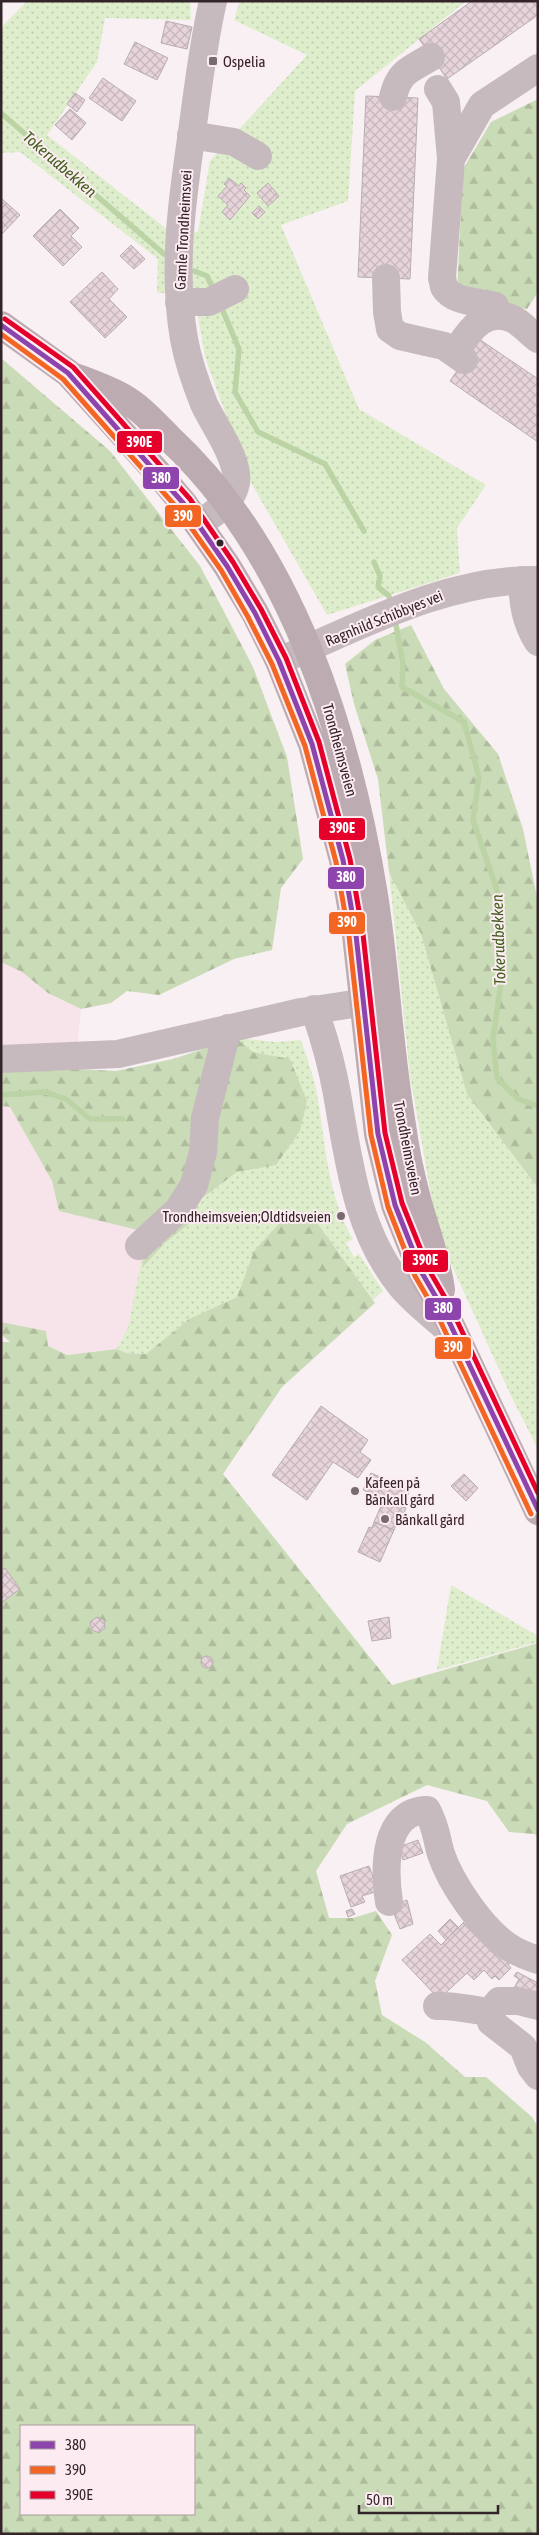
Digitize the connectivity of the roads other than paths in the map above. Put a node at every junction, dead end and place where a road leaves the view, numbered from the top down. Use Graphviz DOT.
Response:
graph roads {
  1 [pos="213,1"];
  2 [pos="431,57"];
  3 [pos="538,68"];
  4 [pos="438,89"];
  5 [pos="393,97"];
  6 [pos="191,135"];
  7 [pos="258,156"];
  8 [pos="451,159"];
  9 [pos="386,278"];
  10 [pos="223,295"];
  11 [pos="180,302"];
  12 [pos="498,314"];
  13 [pos="1,325"];
  14 [pos="538,339"];
  15 [pos="68,374"];
  16 [pos="226,502"];
  17 [pos="198,524"];
  18 [pos="530,580"];
  19 [pos="538,642"];
  20 [pos="307,649"];
  21 [pos="279,661"];
  22 [pos="375,1000"];
  23 [pos="314,1009"];
  24 [pos="228,1028"];
  25 [pos="1,1059"];
  26 [pos="139,1246"];
  27 [pos="449,1323"];
  28 [pos="538,1511"];
  29 [pos="389,1902"];
  30 [pos="538,1960"];
  31 [pos="437,2006"];
  32 [pos="538,2006"];
  33 [pos="490,2012"];
  34 [pos="538,2076"];
  1 -- 6 [label="street, Gamle Trondheimsvei"];
  2 -- 5 [label="street"];
  3 -- 8 [label="street"];
  4 -- 8 [label="street"];
  6 -- 7 [label="street"];
  6 -- 11 [label="street, Gamle Trondheimsvei"];
  8 -- 12 [label="street"];
  9 -- 12 [label="street"];
  10 -- 11 [label="street"];
  11 -- 16 [label="street, Gamle Trondheimsvei"];
  12 -- 14 [label="street"];
  13 -- 15 [label="highway, Trondheimsveien"];
  15 -- 16 [label="highway, Trondheimsveien"];
  15 -- 17 [label="highway, Trondheimsveien"];
  16 -- 17 [label="street"];
  16 -- 20 [label="highway, Trondheimsveien"];
  17 -- 21 [label="highway, Trondheimsveien"];
  18 -- 19 [label="street, Ragnhild Schibbyes vei"];
  18 -- 20 [label="street, Ragnhild Schibbyes vei"];
  20 -- 21 [label="street, Ragnhild Schibbyes vei"];
  20 -- 22 [label="highway, Trondheimsveien"];
  21 -- 22 [label="highway, Trondheimsveien"];
  22 -- 23 [label="street"];
  22 -- 27 [label="highway, Trondheimsveien"];
  23 -- 24 [label="street"];
  23 -- 27 [label="street"];
  24 -- 25 [label="street"];
  24 -- 26 [label="street"];
  27 -- 28 [label="highway, Trondheimsveien"];
  29 -- 30 [label="street"];
  31 -- 33 [label="street"];
  32 -- 33 [label="street"];
  33 -- 34 [label="street"];
}
